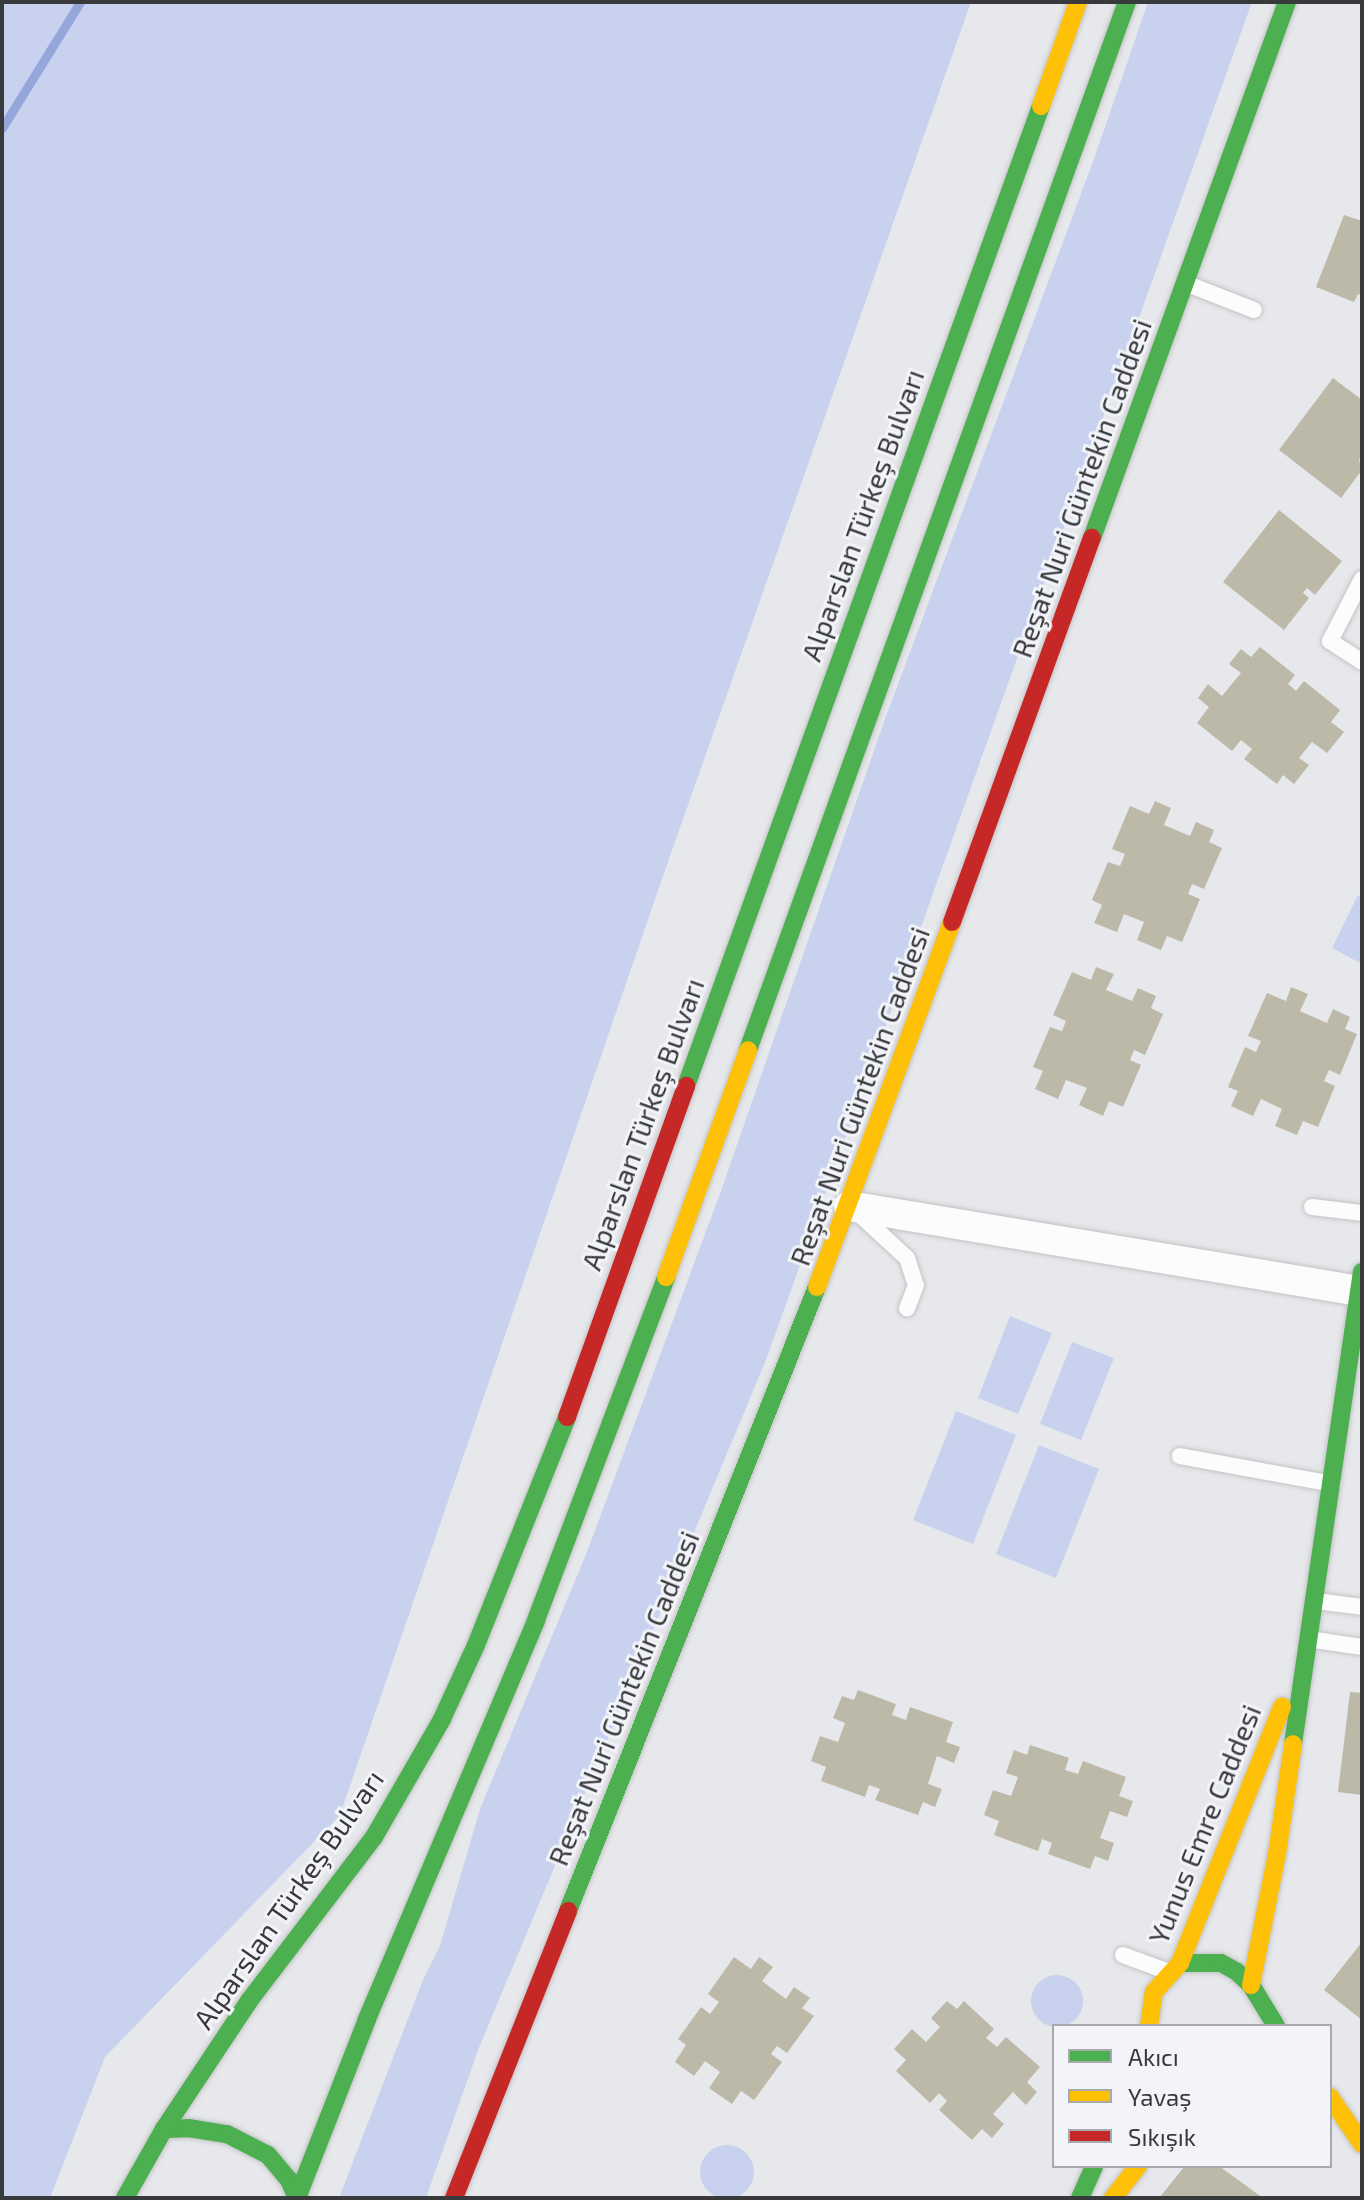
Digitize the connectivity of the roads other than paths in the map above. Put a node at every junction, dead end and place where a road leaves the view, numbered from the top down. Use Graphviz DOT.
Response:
graph roads {
  1 [pos="1078,2"];
  2 [pos="1127,2"];
  3 [pos="1287,2"];
  4 [pos="1184,283"];
  5 [pos="1254,310"];
  6 [pos="1362,579"];
  7 [pos="1362,662"];
  8 [pos="849,1206"];
  9 [pos="1312,1207"];
  10 [pos="1362,1213"];
  11 [pos="1361,1285"];
  12 [pos="907,1308"];
  13 [pos="1180,1456"];
  14 [pos="1334,1484"];
  15 [pos="1314,1601"];
  16 [pos="1362,1607"];
  17 [pos="1308,1639"];
  18 [pos="1362,1647"];
  19 [pos="1123,1955"];
  20 [pos="1175,1968"];
  21 [pos="1254,1994"];
  22 [pos="1150,2024"];
  23 [pos="1258,2024"];
  24 [pos="1275,2024"];
  25 [pos="1332,2100"];
  26 [pos="164,2129"];
  27 [pos="1362,2144"];
  28 [pos="1093,2168"];
  29 [pos="1136,2168"];
  30 [pos="125,2198"];
  31 [pos="297,2198"];
  32 [pos="454,2198"];
  33 [pos="1080,2198"];
  34 [pos="1113,2198"];
  1 -- 26 [label="main road, Alparslan Türkeş Bulvarı"];
  2 -- 31 [label="main road"];
  3 -- 4 [label="main road, Reşat Nuri Güntekin Caddesi"];
  4 -- 5 [label="lane"];
  4 -- 8 [label="main road, Reşat Nuri Güntekin Caddesi"];
  6 -- 7 [label="lane"];
  8 -- 11 [label="street"];
  8 -- 12 [label="lane"];
  8 -- 32 [label="main road, Reşat Nuri Güntekin Caddesi"];
  9 -- 10 [label="lane"];
  11 -- 14 [label="main road, Yunus Emre Caddesi"];
  13 -- 14 [label="lane"];
  14 -- 15 [label="main road, Yunus Emre Caddesi"];
  15 -- 16 [label="lane"];
  15 -- 17 [label="main road, Yunus Emre Caddesi"];
  17 -- 18 [label="lane"];
  17 -- 20 [label="main road, Yunus Emre Caddesi"];
  17 -- 21 [label="main road, Yunus Emre Caddesi"];
  19 -- 20 [label="lane"];
  20 -- 21 [label="main road"];
  20 -- 22 [label="main road, Yunus Emre Caddesi"];
  21 -- 23 [label="main road, Yunus Emre Caddesi"];
  21 -- 24 [label="main road"];
  25 -- 27 [label="main road"];
  26 -- 30 [label="main road, Alparslan Türkeş Bulvarı"];
  26 -- 31 [label="main road"];
  28 -- 33 [label="main road"];
  29 -- 34 [label="main road"];
}
